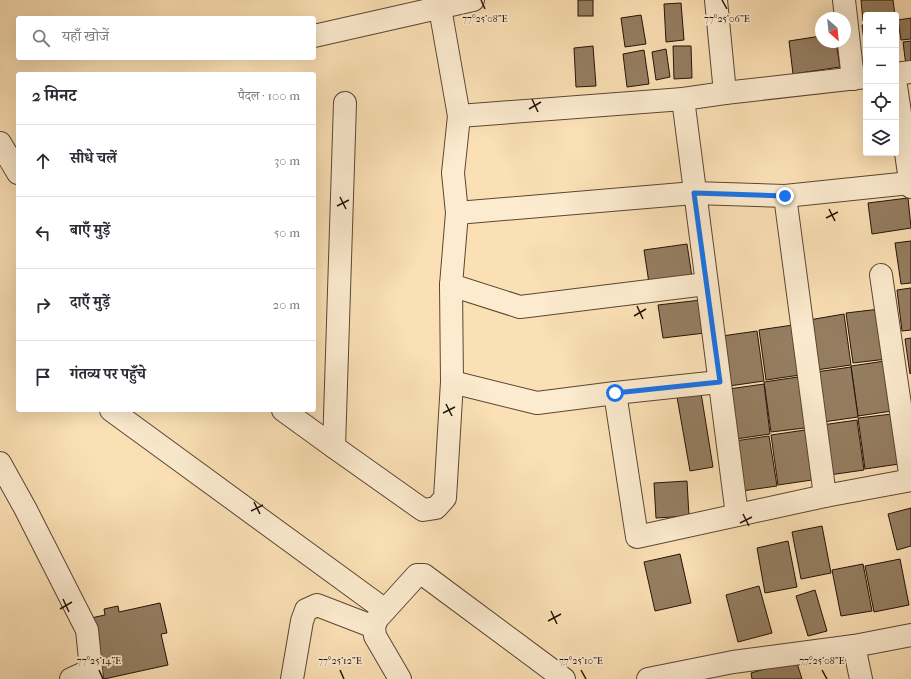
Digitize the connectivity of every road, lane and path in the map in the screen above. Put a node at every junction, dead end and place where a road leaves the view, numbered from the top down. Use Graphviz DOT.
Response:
graph roads {
  1 [pos="473,0"];
  2 [pos="716,0"];
  3 [pos="844,0"];
  4 [pos="440,8"];
  5 [pos="316,36"];
  6 [pos="911,72"];
  7 [pos="899,74"];
  8 [pos="859,78"];
  9 [pos="725,93"];
  10 [pos="683,99"];
  11 [pos="345,104"];
  12 [pos="899,106"];
  13 [pos="459,116"];
  14 [pos="0,144"];
  15 [pos="16,171"];
  16 [pos="911,185"];
  17 [pos="694,193"];
  18 [pos="785,196"];
  19 [pos="457,213"];
  20 [pos="880,275"];
  21 [pos="706,284"];
  22 [pos="451,285"];
  23 [pos="452,382"];
  24 [pos="720,382"];
  25 [pos="615,393"];
  26 [pos="114,412"];
  27 [pos="287,412"];
  28 [pos="334,447"];
  29 [pos="0,463"];
  30 [pos="911,480"];
  31 [pos="825,496"];
  32 [pos="737,515"];
  33 [pos="379,619"];
  34 [pos="911,635"];
  35 [pos="854,646"];
  36 [pos="735,670"];
  37 [pos="92,674"];
  38 [pos="71,679"];
  39 [pos="292,679"];
  40 [pos="400,679"];
  41 [pos="564,679"];
  42 [pos="648,679"];
  43 [pos="861,679"];
  1 -- 4 [label="street"];
  2 -- 9 [label="street"];
  3 -- 8 [label="street"];
  4 -- 5 [label="street"];
  4 -- 13 [label="street"];
  6 -- 7 [label="street"];
  8 -- 9 [label="street"];
  9 -- 10 [label="street"];
  10 -- 13 [label="street"];
  10 -- 17 [label="street"];
  11 -- 28 [label="street"];
  12 -- 16 [label="street"];
  13 -- 19 [label="street"];
  14 -- 15 [label="street"];
  16 -- 18 [label="street"];
  17 -- 18 [label="street"];
  17 -- 19 [label="street"];
  17 -- 21 [label="street"];
  18 -- 31 [label="street"];
  19 -- 22 [label="street"];
  20 -- 30 [label="street"];
  21 -- 22 [label="street"];
  21 -- 24 [label="street"];
  22 -- 23 [label="street"];
  23 -- 25 [label="street"];
  23 -- 28 [label="street"];
  24 -- 25 [label="street"];
  24 -- 32 [label="street"];
  25 -- 32 [label="street"];
  26 -- 33 [label="street"];
  27 -- 28 [label="street"];
  29 -- 37 [label="street"];
  30 -- 31 [label="street"];
  31 -- 32 [label="street"];
  33 -- 39 [label="street"];
  33 -- 40 [label="street"];
  33 -- 41 [label="street"];
  34 -- 35 [label="street"];
  35 -- 36 [label="street"];
  35 -- 43 [label="street"];
  36 -- 42 [label="street"];
  37 -- 38 [label="street"];
}
